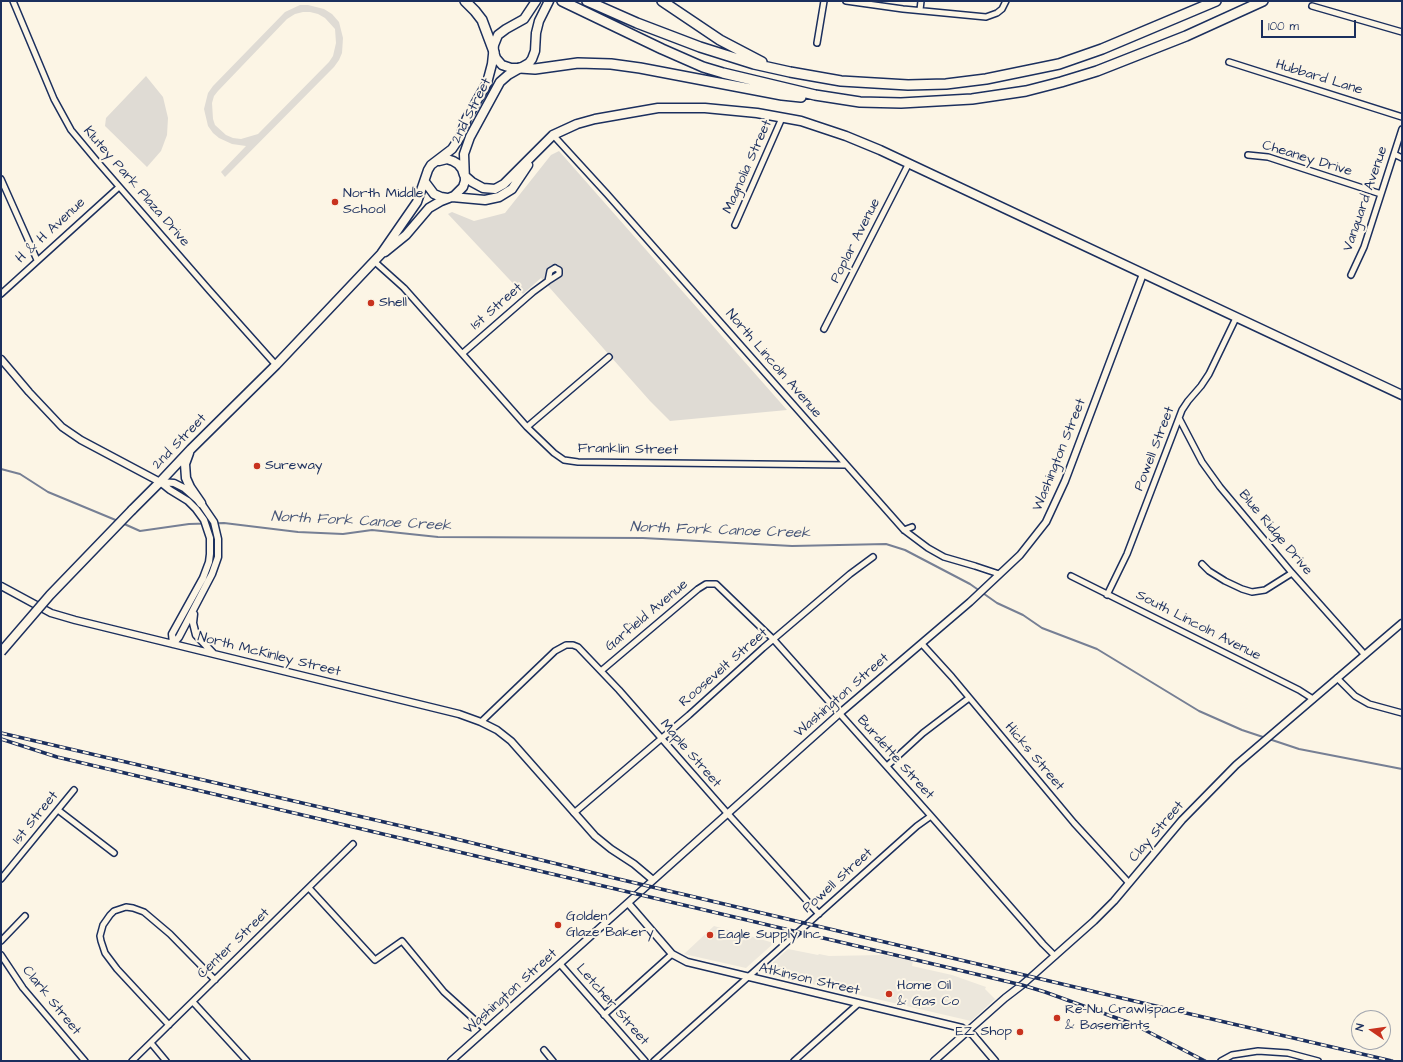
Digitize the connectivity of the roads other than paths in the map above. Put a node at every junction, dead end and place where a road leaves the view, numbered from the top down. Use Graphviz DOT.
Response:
graph roads {
  1 [pos="13,1"];
  2 [pos="465,1"];
  3 [pos="536,1"];
  4 [pos="549,1"];
  5 [pos="562,1"];
  6 [pos="587,1"];
  7 [pos="662,1"];
  8 [pos="824,1"];
  9 [pos="846,1"];
  10 [pos="921,1"];
  11 [pos="1006,1"];
  12 [pos="1216,1"];
  13 [pos="1263,1"];
  14 [pos="1312,6"];
  15 [pos="920,10"];
  16 [pos="1402,32"];
  17 [pos="817,43"];
  18 [pos="494,52"];
  19 [pos="1229,62"];
  20 [pos="520,68"];
  21 [pos="801,74"];
  22 [pos="860,102"];
  23 [pos="1402,117"];
  24 [pos="782,118"];
  25 [pos="1402,129"];
  26 [pos="553,135"];
  27 [pos="538,151"];
  28 [pos="1394,154"];
  29 [pos="1248,155"];
  30 [pos="1402,158"];
  31 [pos="439,161"];
  32 [pos="909,163"];
  33 [pos="464,175"];
  34 [pos="1,179"];
  35 [pos="425,182"];
  36 [pos="119,186"];
  37 [pos="1381,194"];
  38 [pos="449,197"];
  39 [pos="735,225"];
  40 [pos="382,254"];
  41 [pos="37,260"];
  42 [pos="375,262"];
  43 [pos="1143,274"];
  44 [pos="1351,275"];
  45 [pos="548,281"];
  46 [pos="1,294"];
  47 [pos="1236,318"];
  48 [pos="824,329"];
  49 [pos="463,353"];
  50 [pos="609,357"];
  51 [pos="1,359"];
  52 [pos="276,365"];
  53 [pos="1402,395"];
  54 [pos="1179,418"];
  55 [pos="527,427"];
  56 [pos="191,449"];
  57 [pos="846,466"];
  58 [pos="160,482"];
  59 [pos="201,507"];
  60 [pos="912,527"];
  61 [pos="904,530"];
  62 [pos="873,558"];
  63 [pos="1202,564"];
  64 [pos="1292,573"];
  65 [pos="999,574"];
  66 [pos="1071,576"];
  67 [pos="711,584"];
  68 [pos="1,586"];
  69 [pos="1107,595"];
  70 [pos="195,609"];
  71 [pos="1402,623"];
  72 [pos="774,640"];
  73 [pos="173,644"];
  74 [pos="922,644"];
  75 [pos="1,652"];
  76 [pos="214,654"];
  77 [pos="1365,655"];
  78 [pos="601,671"];
  79 [pos="1337,678"];
  80 [pos="969,698"];
  81 [pos="1313,699"];
  82 [pos="840,713"];
  83 [pos="1402,713"];
  84 [pos="482,722"];
  85 [pos="661,739"];
  86 [pos="887,766"];
  87 [pos="74,790"];
  88 [pos="58,810"];
  89 [pos="574,813"];
  90 [pos="728,814"];
  91 [pos="931,816"];
  92 [pos="353,844"];
  93 [pos="114,853"];
  94 [pos="1,879"];
  95 [pos="654,880"];
  96 [pos="1129,883"];
  97 [pos="309,888"];
  98 [pos="628,903"];
  99 [pos="820,914"];
  100 [pos="25,916"];
  101 [pos="1,940"];
  102 [pos="672,954"];
  103 [pos="1,955"];
  104 [pos="1055,956"];
  105 [pos="560,964"];
  106 [pos="747,978"];
  107 [pos="215,980"];
  108 [pos="193,1002"];
  109 [pos="858,1004"];
  110 [pos="604,1015"];
  111 [pos="169,1025"];
  112 [pos="486,1030"];
  113 [pos="967,1031"];
  114 [pos="151,1043"];
  115 [pos="544,1050"];
  116 [pos="84,1061"];
  117 [pos="132,1061"];
  118 [pos="166,1061"];
  119 [pos="247,1061"];
  120 [pos="451,1061"];
  121 [pos="553,1061"];
  122 [pos="645,1061"];
  123 [pos="654,1061"];
  124 [pos="794,1061"];
  125 [pos="934,1061"];
  126 [pos="995,1061"];
  127 [pos="1221,1061"];
  128 [pos="1318,1061"];
  1 -- 36 [label="street, Klutey Park Plaza Drive"];
  2 -- 18 [label="highway"];
  3 -- 18 [label="main road, 2nd Street"];
  4 -- 20 [label="main road, 2nd Street"];
  5 -- 22 [label="highway"];
  6 -- 21 [label="highway"];
  7 -- 21 [label="highway"];
  8 -- 17 [label="street"];
  9 -- 15 [label="street"];
  10 -- 15 [label="street"];
  11 -- 15 [label="street"];
  12 -- 21 [label="highway"];
  13 -- 22 [label="highway"];
  14 -- 16 [label="street"];
  18 -- 20 [label="main road, 2nd Street"];
  18 -- 31 [label="main road, 2nd Street"];
  19 -- 23 [label="street, Hubbard Lane"];
  20 -- 22 [label="highway"];
  20 -- 33 [label="main road, 2nd Street"];
  24 -- 26 [label="main road"];
  24 -- 32 [label="main road"];
  24 -- 39 [label="street, Magnolia Street"];
  25 -- 28 [label="street, Vanguard Avenue"];
  26 -- 27 [label="main road"];
  26 -- 57 [label="street, North Lincoln Avenue"];
  27 -- 33 [label="main road"];
  27 -- 38 [label="main road"];
  28 -- 30 [label="street"];
  28 -- 37 [label="street, Vanguard Avenue"];
  29 -- 37 [label="street, Cheaney Drive"];
  31 -- 33 [label="main road, 2nd Street"];
  31 -- 35 [label="main road, 2nd Street"];
  32 -- 43 [label="main road"];
  32 -- 48 [label="street, Poplar Avenue"];
  33 -- 38 [label="main road, 2nd Street"];
  34 -- 41 [label="street"];
  35 -- 38 [label="main road"];
  35 -- 40 [label="main road, 2nd Street"];
  36 -- 41 [label="street, H & H Avenue"];
  36 -- 52 [label="street, Klutey Park Plaza Drive"];
  37 -- 44 [label="street, Vanguard Avenue"];
  38 -- 40 [label="main road, 2nd Street"];
  40 -- 42 [label="main road, 2nd Street"];
  41 -- 46 [label="street, H & H Avenue"];
  42 -- 49 [label="street, Franklin Street"];
  42 -- 52 [label="main road, 2nd Street"];
  43 -- 47 [label="main road"];
  43 -- 65 [label="street, Washington Street"];
  45 -- 49 [label="street, 1st Street"];
  47 -- 53 [label="main road"];
  47 -- 54 [label="street, Powell Street"];
  49 -- 55 [label="street, Franklin Street"];
  50 -- 55 [label="street"];
  51 -- 58 [label="street"];
  52 -- 56 [label="main road, 2nd Street"];
  54 -- 64 [label="street, Blue Ridge Drive"];
  54 -- 69 [label="street, Powell Street"];
  55 -- 57 [label="street, Franklin Street"];
  56 -- 58 [label="main road, 2nd Street"];
  56 -- 59 [label="main road"];
  57 -- 61 [label="street, North Lincoln Avenue"];
  58 -- 59 [label="street"];
  58 -- 75 [label="main road, 2nd Street, bridge"];
  59 -- 70 [label="street"];
  59 -- 73 [label="street"];
  60 -- 61 [label="street"];
  61 -- 65 [label="street, North Lincoln Avenue"];
  62 -- 72 [label="street, Roosevelt Street"];
  63 -- 64 [label="street"];
  64 -- 77 [label="street, Blue Ridge Drive"];
  65 -- 74 [label="street, Washington Street"];
  66 -- 69 [label="street, South Lincoln Avenue"];
  67 -- 72 [label="street, Burdette Street"];
  67 -- 78 [label="street, Garfield Avenue"];
  68 -- 73 [label="street, North McKinley Street"];
  69 -- 81 [label="street, South Lincoln Avenue"];
  70 -- 73 [label="street"];
  70 -- 76 [label="street"];
  71 -- 77 [label="street, Clay Street"];
  72 -- 82 [label="street, Burdette Street"];
  72 -- 85 [label="street, Roosevelt Street"];
  73 -- 76 [label="street, North McKinley Street"];
  74 -- 80 [label="street, Hicks Street"];
  74 -- 82 [label="street, Washington Street"];
  76 -- 84 [label="street, North McKinley Street"];
  77 -- 79 [label="street, Clay Street"];
  78 -- 84 [label="street, Maple Street"];
  78 -- 85 [label="street, Maple Street"];
  79 -- 81 [label="street, Clay Street"];
  79 -- 83 [label="street"];
  80 -- 86 [label="street"];
  80 -- 96 [label="street, Hicks Street"];
  81 -- 96 [label="street, Clay Street"];
  82 -- 86 [label="street, Burdette Street"];
  82 -- 90 [label="street, Washington Street"];
  84 -- 89 [label="street, North McKinley Street"];
  85 -- 89 [label="street, Roosevelt Street"];
  85 -- 90 [label="street, Maple Street"];
  86 -- 91 [label="street, Burdette Street"];
  87 -- 88 [label="street, 1st Street"];
  88 -- 93 [label="street"];
  88 -- 94 [label="street, 1st Street"];
  89 -- 95 [label="street, North McKinley Street"];
  90 -- 95 [label="street, Washington Street"];
  90 -- 99 [label="street, Maple Street"];
  91 -- 99 [label="street, Powell Street"];
  91 -- 104 [label="street, Burdette Street"];
  92 -- 97 [label="street, Center Street"];
  95 -- 98 [label="street, Washington Street"];
  96 -- 104 [label="street, Clay Street"];
  97 -- 107 [label="street, Center Street"];
  97 -- 112 [label="street"];
  98 -- 102 [label="street, Atkinson Street"];
  98 -- 105 [label="street, Washington Street"];
  99 -- 106 [label="street, Powell Street"];
  100 -- 101 [label="street"];
  102 -- 106 [label="street, Atkinson Street"];
  102 -- 110 [label="street"];
  103 -- 116 [label="street, Clark Street"];
  104 -- 113 [label="street, Clay Street"];
  105 -- 110 [label="street, Letcher Street"];
  105 -- 112 [label="street, Washington Street"];
  106 -- 109 [label="street, Atkinson Street"];
  106 -- 123 [label="street, Powell Street"];
  107 -- 108 [label="street, Center Street"];
  107 -- 111 [label="street"];
  108 -- 111 [label="street, Center Street"];
  108 -- 119 [label="street"];
  109 -- 113 [label="street, Atkinson Street"];
  109 -- 124 [label="street"];
  110 -- 122 [label="street, Letcher Street"];
  111 -- 114 [label="street, Center Street"];
  112 -- 120 [label="street, Washington Street"];
  113 -- 125 [label="street, Clay Street"];
  113 -- 126 [label="street, Atkinson Street"];
  114 -- 117 [label="street, Center Street"];
  114 -- 118 [label="street"];
  115 -- 121 [label="street"];
  127 -- 128 [label="street"];
}
